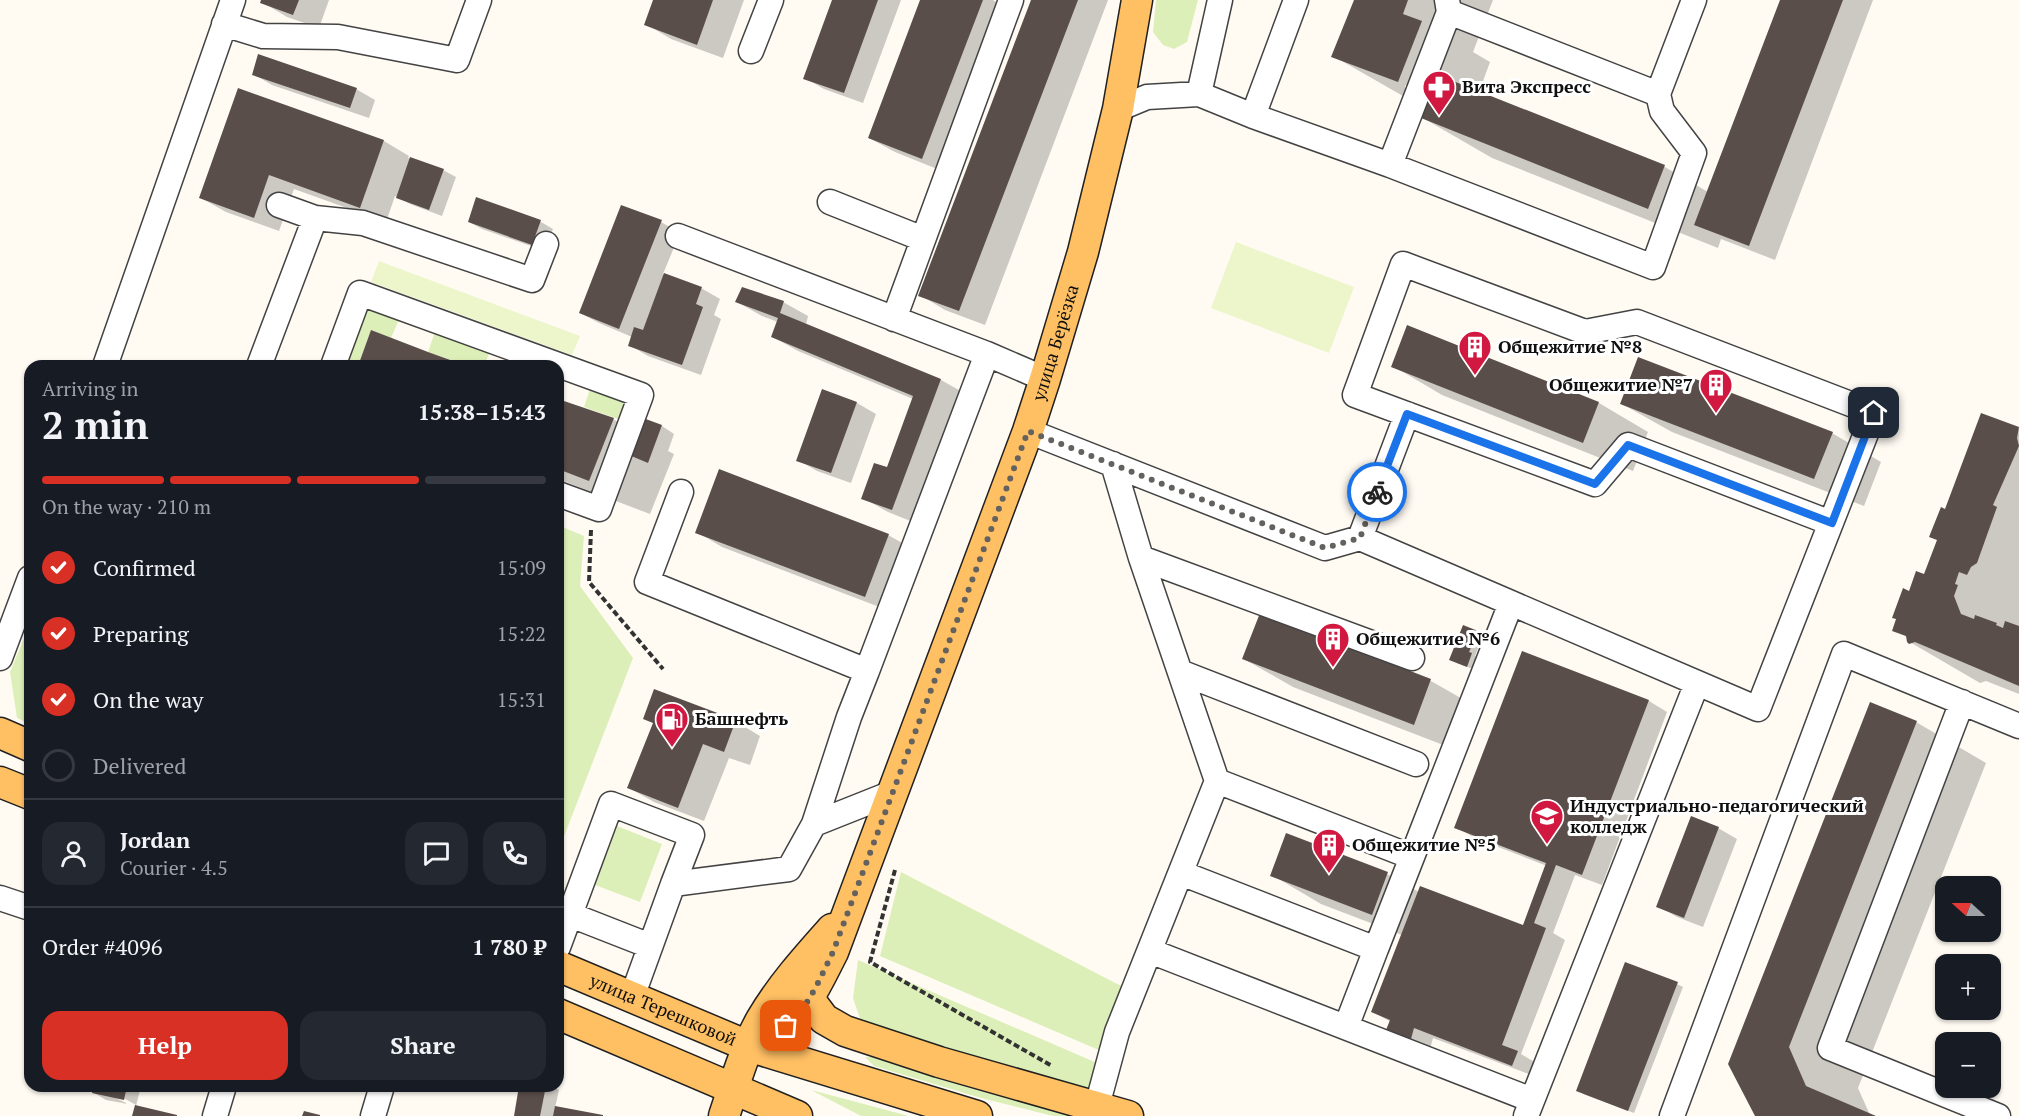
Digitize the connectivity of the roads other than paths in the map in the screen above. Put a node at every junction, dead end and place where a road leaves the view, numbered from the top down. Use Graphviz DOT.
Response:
graph roads {
  1 [pos="233,0"];
  2 [pos="479,0"];
  3 [pos="771,0"];
  4 [pos="1011,0"];
  5 [pos="1137,0"];
  6 [pos="1220,0"];
  7 [pos="1296,0"];
  8 [pos="1694,0"];
  9 [pos="1448,6"];
  10 [pos="224,24"];
  11 [pos="752,51"];
  12 [pos="1199,94"];
  13 [pos="1658,94"];
  14 [pos="1119,109"];
  15 [pos="1252,116"];
  16 [pos="1390,165"];
  17 [pos="830,202"];
  18 [pos="279,205"];
  19 [pos="315,218"];
  20 [pos="678,236"];
  21 [pos="923,239"];
  22 [pos="546,244"];
  23 [pos="894,319"];
  24 [pos="987,354"];
  25 [pos="107,360"];
  26 [pos="261,360"];
  27 [pos="335,360"];
  28 [pos="545,360"];
  29 [pos="564,367"];
  30 [pos="1046,379"];
  31 [pos="1407,414"];
  32 [pos="1028,431"];
  33 [pos="1113,464"];
  34 [pos="681,492"];
  35 [pos="564,496"];
  36 [pos="1832,523"];
  37 [pos="1360,538"];
  38 [pos="1141,558"];
  39 [pos="24,594"];
  40 [pos="1511,603"];
  41 [pos="0,658"];
  42 [pos="1413,658"];
  43 [pos="867,671"];
  44 [pos="1180,672"];
  45 [pos="1697,683"];
  46 [pos="1962,702"];
  47 [pos="2019,726"];
  48 [pos="0,733"];
  49 [pos="24,743"];
  50 [pos="1416,764"];
  51 [pos="1217,781"];
  52 [pos="0,782"];
  53 [pos="24,792"];
  54 [pos="892,793"];
  55 [pos="814,824"];
  56 [pos="1412,857"];
  57 [pos="1181,873"];
  58 [pos="673,884"];
  59 [pos="0,898"];
  60 [pos="24,906"];
  61 [pos="848,910"];
  62 [pos="564,913"];
  63 [pos="650,946"];
  64 [pos="1376,949"];
  65 [pos="1150,951"];
  66 [pos="564,969"];
  67 [pos="632,998"];
  68 [pos="809,999"];
  69 [pos="564,1017"];
  70 [pos="1346,1027"];
  71 [pos="748,1046"];
  72 [pos="222,1092"];
  73 [pos="380,1092"];
  74 [pos="729,1102"];
  75 [pos="1097,1106"];
  76 [pos="1529,1108"];
  77 [pos="215,1116"];
  78 [pos="373,1116"];
  79 [pos="797,1116"];
  80 [pos="977,1116"];
  81 [pos="1128,1116"];
  82 [pos="1672,1116"];
  83 [pos="1998,1116"];
  1 -- 10 [label="street"];
  2 -- 10 [label="street"];
  3 -- 11 [label="street"];
  4 -- 21 [label="street"];
  5 -- 14 [label="main road, улица Берёзка"];
  6 -- 12 [label="street"];
  7 -- 15 [label="street"];
  8 -- 13 [label="street"];
  9 -- 13 [label="street"];
  9 -- 16 [label="street"];
  10 -- 25 [label="street"];
  12 -- 14 [label="street"];
  12 -- 15 [label="street"];
  13 -- 16 [label="street"];
  14 -- 30 [label="main road, улица Берёзка"];
  15 -- 16 [label="street"];
  17 -- 21 [label="street"];
  18 -- 19 [label="street"];
  19 -- 22 [label="street"];
  19 -- 26 [label="street"];
  20 -- 23 [label="street"];
  21 -- 23 [label="street"];
  23 -- 24 [label="street"];
  24 -- 30 [label="street"];
  24 -- 43 [label="street"];
  27 -- 28 [label="street"];
  29 -- 35 [label="street"];
  30 -- 32 [label="main road, улица Берёзка"];
  31 -- 36 [label="street"];
  31 -- 36 [label="street"];
  31 -- 37 [label="street"];
  32 -- 33 [label="street"];
  32 -- 54 [label="main road, улица Берёзка"];
  33 -- 37 [label="street"];
  33 -- 38 [label="street"];
  34 -- 43 [label="street"];
  36 -- 45 [label="street"];
  37 -- 40 [label="street"];
  38 -- 42 [label="street"];
  38 -- 44 [label="street"];
  39 -- 41 [label="street"];
  40 -- 45 [label="street"];
  40 -- 56 [label="street"];
  43 -- 55 [label="street"];
  44 -- 50 [label="street"];
  44 -- 51 [label="street"];
  45 -- 76 [label="street"];
  46 -- 47 [label="street"];
  46 -- 82 [label="street"];
  46 -- 83 [label="street"];
  48 -- 49 [label="main road"];
  51 -- 56 [label="street"];
  51 -- 57 [label="street"];
  52 -- 53 [label="main road"];
  54 -- 55 [label="street"];
  54 -- 61 [label="main road, улица Берёзка"];
  55 -- 58 [label="street"];
  56 -- 64 [label="street"];
  57 -- 64 [label="street"];
  57 -- 65 [label="street"];
  58 -- 62 [label="street"];
  58 -- 63 [label="street"];
  59 -- 60 [label="street"];
  61 -- 68 [label="main road, улица Берёзка"];
  61 -- 71 [label="main road, улица Берёзка"];
  62 -- 63 [label="street"];
  63 -- 67 [label="street"];
  64 -- 70 [label="street"];
  65 -- 70 [label="street"];
  65 -- 75 [label="street"];
  66 -- 67 [label="main road, улица Терешковой"];
  67 -- 71 [label="main road, улица Терешковой"];
  68 -- 71 [label="main road, улица Берёзка"];
  68 -- 75 [label="main road"];
  69 -- 74 [label="main road"];
  70 -- 76 [label="street"];
  71 -- 74 [label="main road, улица Берёзка"];
  71 -- 80 [label="main road, улица Терешковой"];
  72 -- 77 [label="street"];
  73 -- 78 [label="street"];
  74 -- 79 [label="main road"];
  75 -- 81 [label="main road"];
}
